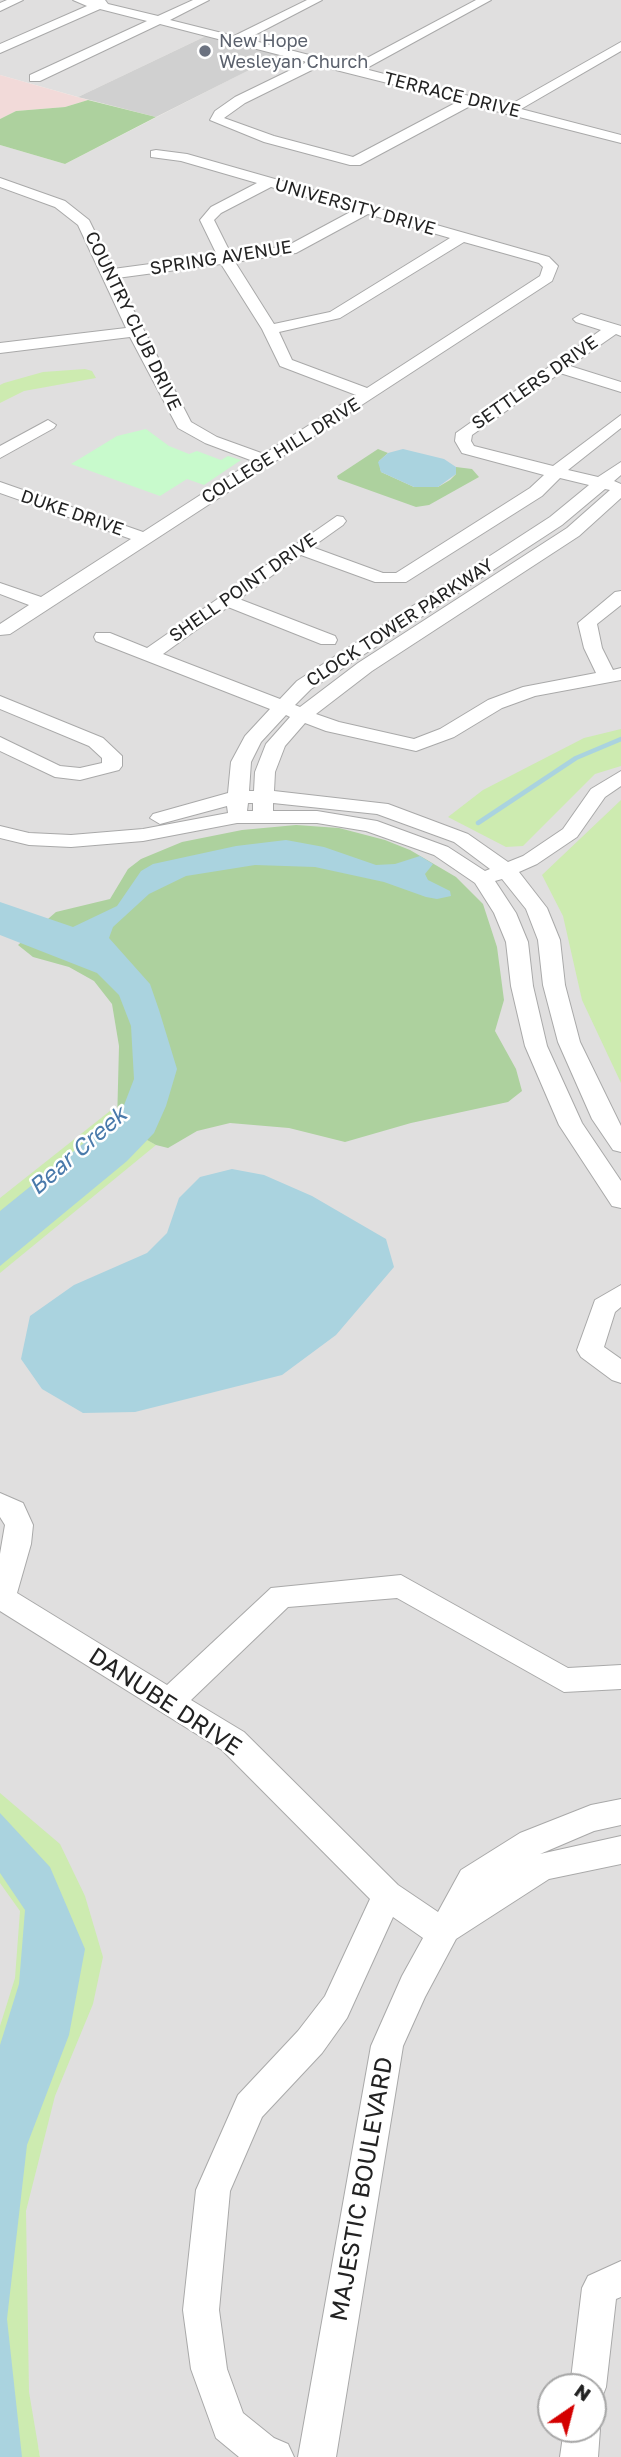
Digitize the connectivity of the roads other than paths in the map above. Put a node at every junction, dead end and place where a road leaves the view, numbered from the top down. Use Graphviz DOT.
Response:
graph roads {
  1 [pos="17,0"];
  2 [pos="79,0"];
  3 [pos="203,0"];
  4 [pos="316,0"];
  5 [pos="485,0"];
  6 [pos="105,3"];
  7 [pos="0,8"];
  8 [pos="159,20"];
  9 [pos="236,40"];
  10 [pos="621,46"];
  11 [pos="0,49"];
  12 [pos="319,61"];
  13 [pos="354,70"];
  14 [pos="35,78"];
  15 [pos="471,100"];
  16 [pos="510,110"];
  17 [pos="621,139"];
  18 [pos="156,154"];
  19 [pos="0,182"];
  20 [pos="269,182"];
  21 [pos="365,210"];
  22 [pos="462,237"];
  23 [pos="227,261"];
  24 [pos="551,266"];
  25 [pos="110,274"];
  26 [pos="581,319"];
  27 [pos="270,329"];
  28 [pos="617,330"];
  29 [pos="135,332"];
  30 [pos="0,348"];
  31 [pos="558,368"];
  32 [pos="621,387"];
  33 [pos="370,394"];
  34 [pos="621,420"];
  35 [pos="48,425"];
  36 [pos="0,453"];
  37 [pos="265,460"];
  38 [pos="621,467"];
  39 [pos="559,471"];
  40 [pos="602,483"];
  41 [pos="0,488"];
  42 [pos="621,489"];
  43 [pos="337,522"];
  44 [pos="144,538"];
  45 [pos="299,548"];
  46 [pos="0,588"];
  47 [pos="621,596"];
  48 [pos="228,601"];
  49 [pos="43,604"];
  50 [pos="3,630"];
  51 [pos="103,637"];
  52 [pos="328,640"];
  53 [pos="149,655"];
  54 [pos="615,676"];
  55 [pos="0,702"];
  56 [pos="281,708"];
  57 [pos="302,715"];
  58 [pos="0,743"];
  59 [pos="621,777"];
  60 [pos="263,806"];
  61 [pos="236,807"];
  62 [pos="0,832"];
  63 [pos="506,870"];
  64 [pos="483,879"];
  65 [pos="604,1119"];
  66 [pos="571,1125"];
  67 [pos="621,1144"];
  68 [pos="621,1200"];
  69 [pos="621,1294"];
  70 [pos="621,1373"];
  71 [pos="0,1504"];
  72 [pos="1,1597"];
  73 [pos="621,1677"];
  74 [pos="170,1702"];
  75 [pos="621,1812"];
  76 [pos="621,1850"];
  77 [pos="387,1895"];
  78 [pos="441,1932"];
  79 [pos="610,2284"];
  80 [pos="591,2373"];
  81 [pos="275,2457"];
  82 [pos="317,2457"];
  1 -- 7 [label="street"];
  2 -- 6 [label="street, TERRACE DRIVE"];
  3 -- 8 [label="street"];
  4 -- 9 [label="street"];
  5 -- 13 [label="street"];
  6 -- 8 [label="street, TERRACE DRIVE"];
  6 -- 11 [label="street"];
  8 -- 9 [label="street, TERRACE DRIVE"];
  8 -- 14 [label="street"];
  9 -- 12 [label="street, TERRACE DRIVE"];
  10 -- 16 [label="street"];
  12 -- 13 [label="street, TERRACE DRIVE"];
  12 -- 15 [label="street"];
  13 -- 15 [label="street, TERRACE DRIVE"];
  15 -- 16 [label="street, TERRACE DRIVE"];
  16 -- 17 [label="street, TERRACE DRIVE"];
  18 -- 20 [label="street, UNIVERSITY DRIVE"];
  19 -- 25 [label="street, COUNTRY CLUB DRIVE"];
  20 -- 21 [label="street, UNIVERSITY DRIVE"];
  20 -- 23 [label="street"];
  21 -- 22 [label="street, UNIVERSITY DRIVE"];
  21 -- 23 [label="street, SPRING AVENUE"];
  22 -- 24 [label="street, UNIVERSITY DRIVE"];
  22 -- 27 [label="street"];
  23 -- 25 [label="street, SPRING AVENUE"];
  23 -- 27 [label="street"];
  24 -- 33 [label="street, COLLEGE HILL DRIVE"];
  25 -- 29 [label="street, COUNTRY CLUB DRIVE"];
  26 -- 28 [label="street"];
  27 -- 33 [label="street"];
  28 -- 31 [label="street, SETTLERS DRIVE"];
  29 -- 30 [label="street"];
  29 -- 37 [label="street, COUNTRY CLUB DRIVE"];
  31 -- 32 [label="street"];
  31 -- 39 [label="street, SETTLERS DRIVE"];
  33 -- 37 [label="street, COLLEGE HILL DRIVE"];
  34 -- 39 [label="street"];
  35 -- 36 [label="street"];
  37 -- 44 [label="street, COLLEGE HILL DRIVE"];
  38 -- 40 [label="street, CLOCK TOWER PARKWAY"];
  39 -- 40 [label="street, SETTLERS DRIVE"];
  39 -- 45 [label="street"];
  40 -- 42 [label="street, SETTLERS DRIVE"];
  40 -- 56 [label="street, CLOCK TOWER PARKWAY"];
  41 -- 44 [label="street, DUKE DRIVE"];
  42 -- 57 [label="street, CLOCK TOWER PARKWAY"];
  43 -- 45 [label="street, SHELL POINT DRIVE"];
  44 -- 49 [label="street, COLLEGE HILL DRIVE"];
  45 -- 48 [label="street, SHELL POINT DRIVE"];
  46 -- 49 [label="street"];
  47 -- 54 [label="street"];
  48 -- 52 [label="street"];
  48 -- 53 [label="street, SHELL POINT DRIVE"];
  49 -- 50 [label="street, COLLEGE HILL DRIVE"];
  51 -- 53 [label="street"];
  53 -- 56 [label="street"];
  54 -- 57 [label="street"];
  55 -- 58 [label="street"];
  56 -- 57 [label="street"];
  56 -- 61 [label="street, CLOCK TOWER PARKWAY"];
  57 -- 60 [label="street, CLOCK TOWER PARKWAY"];
  59 -- 63 [label="street"];
  60 -- 61 [label="street"];
  60 -- 63 [label="street"];
  60 -- 64 [label="street"];
  61 -- 62 [label="street"];
  63 -- 64 [label="street"];
  63 -- 65 [label="street"];
  64 -- 66 [label="street"];
  65 -- 66 [label="street"];
  65 -- 67 [label="street"];
  66 -- 68 [label="street"];
  69 -- 70 [label="street"];
  71 -- 72 [label="street, DANUBE DRIVE"];
  72 -- 74 [label="street, DANUBE DRIVE"];
  73 -- 74 [label="street"];
  74 -- 77 [label="street, DANUBE DRIVE"];
  75 -- 78 [label="street, MAJESTIC BOULEVARD"];
  76 -- 78 [label="street"];
  77 -- 78 [label="street, DANUBE DRIVE"];
  77 -- 81 [label="street"];
  78 -- 82 [label="street, MAJESTIC BOULEVARD"];
  79 -- 80 [label="street"];
}
